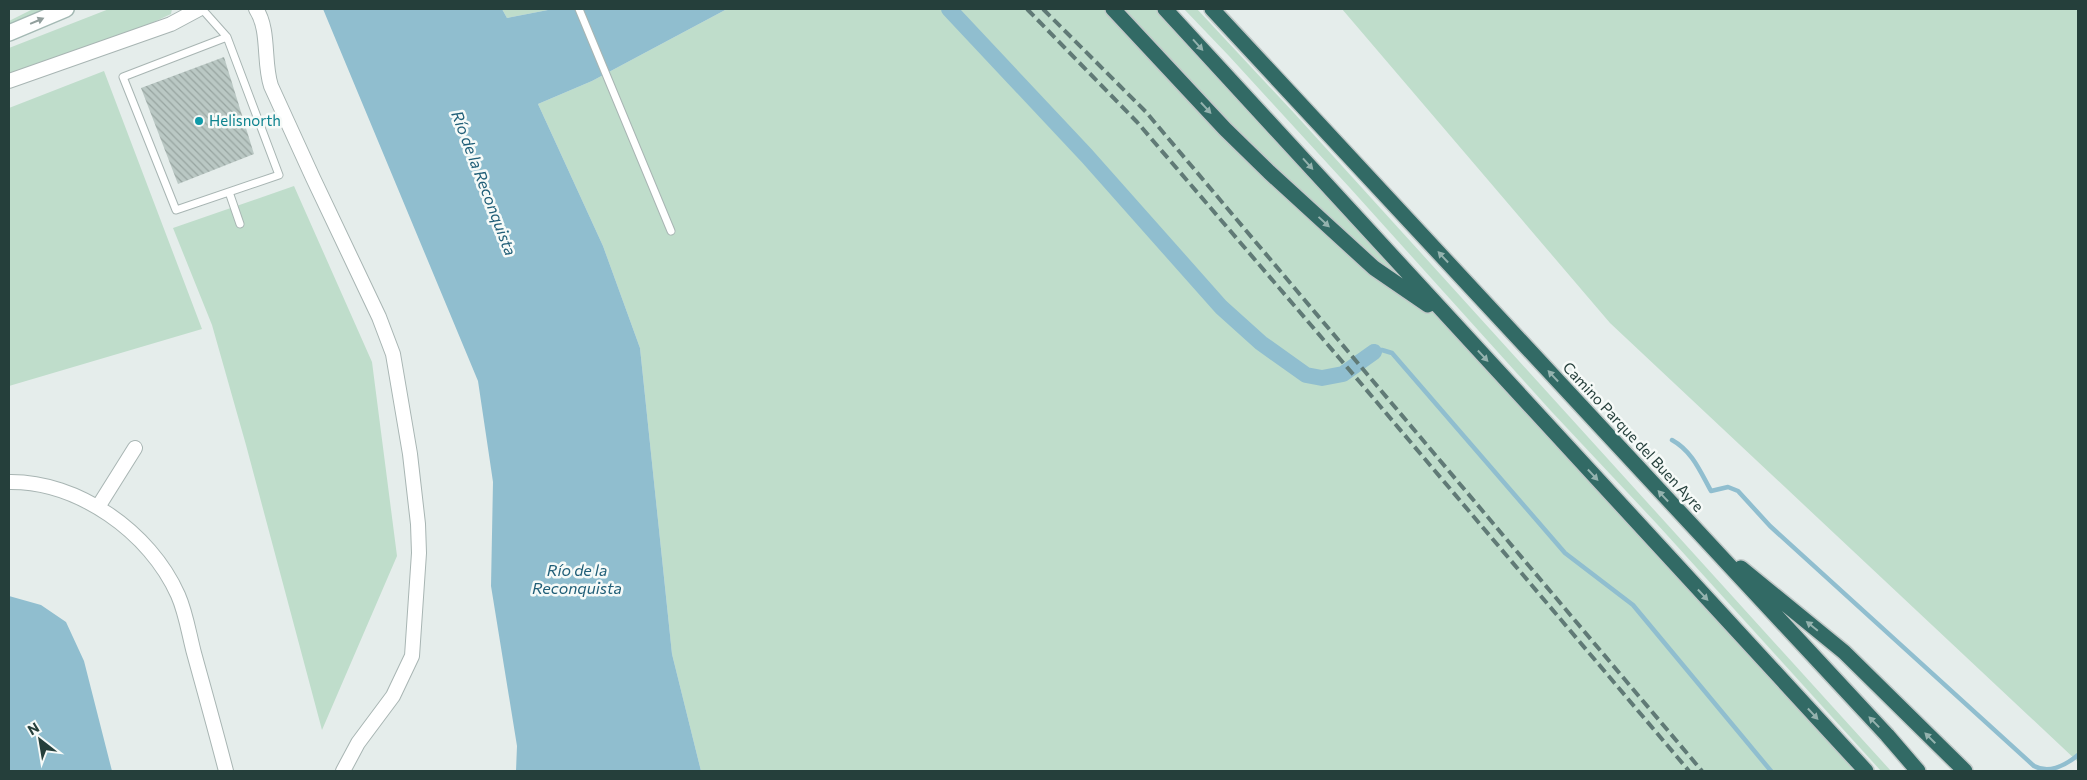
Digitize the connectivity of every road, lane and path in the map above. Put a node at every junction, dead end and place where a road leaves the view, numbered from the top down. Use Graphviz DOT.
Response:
graph roads {
  1 [pos="66,9"];
  2 [pos="201,9"];
  3 [pos="256,9"];
  4 [pos="579,9"];
  5 [pos="1113,9"];
  6 [pos="1165,9"];
  7 [pos="1212,9"];
  8 [pos="1226,9"];
  9 [pos="9,33"];
  10 [pos="227,37"];
  11 [pos="9,82"];
  12 [pos="1322,126"];
  13 [pos="229,192"];
  14 [pos="240,224"];
  15 [pos="671,231"];
  16 [pos="1450,320"];
  17 [pos="135,448"];
  18 [pos="9,482"];
  19 [pos="98,507"];
  20 [pos="1696,531"];
  21 [pos="226,771"];
  22 [pos="343,771"];
  23 [pos="1866,771"];
  24 [pos="1918,771"];
  25 [pos="1965,771"];
  9 -- 1 [label="main road, one-way"];
  2 -- 10 [label="lane"];
  2 -- 11 [label="street"];
  3 -- 22 [label="street"];
  4 -- 15 [label="lane"];
  5 -- 16 [label="highway, one-way"];
  6 -- 16 [label="highway, one-way"];
  7 -- 12 [label="highway"];
  8 -- 12 [label="highway"];
  10 -- 13 [label="lane"];
  10 -- 13 [label="lane"];
  20 -- 12 [label="highway, Camino Parque del Buen Ayre, one-way"];
  13 -- 14 [label="lane"];
  16 -- 23 [label="highway, one-way"];
  17 -- 19 [label="street"];
  18 -- 19 [label="street"];
  19 -- 21 [label="street"];
  24 -- 20 [label="highway, Camino Parque del Buen Ayre, one-way"];
  25 -- 20 [label="highway, one-way"];
}
